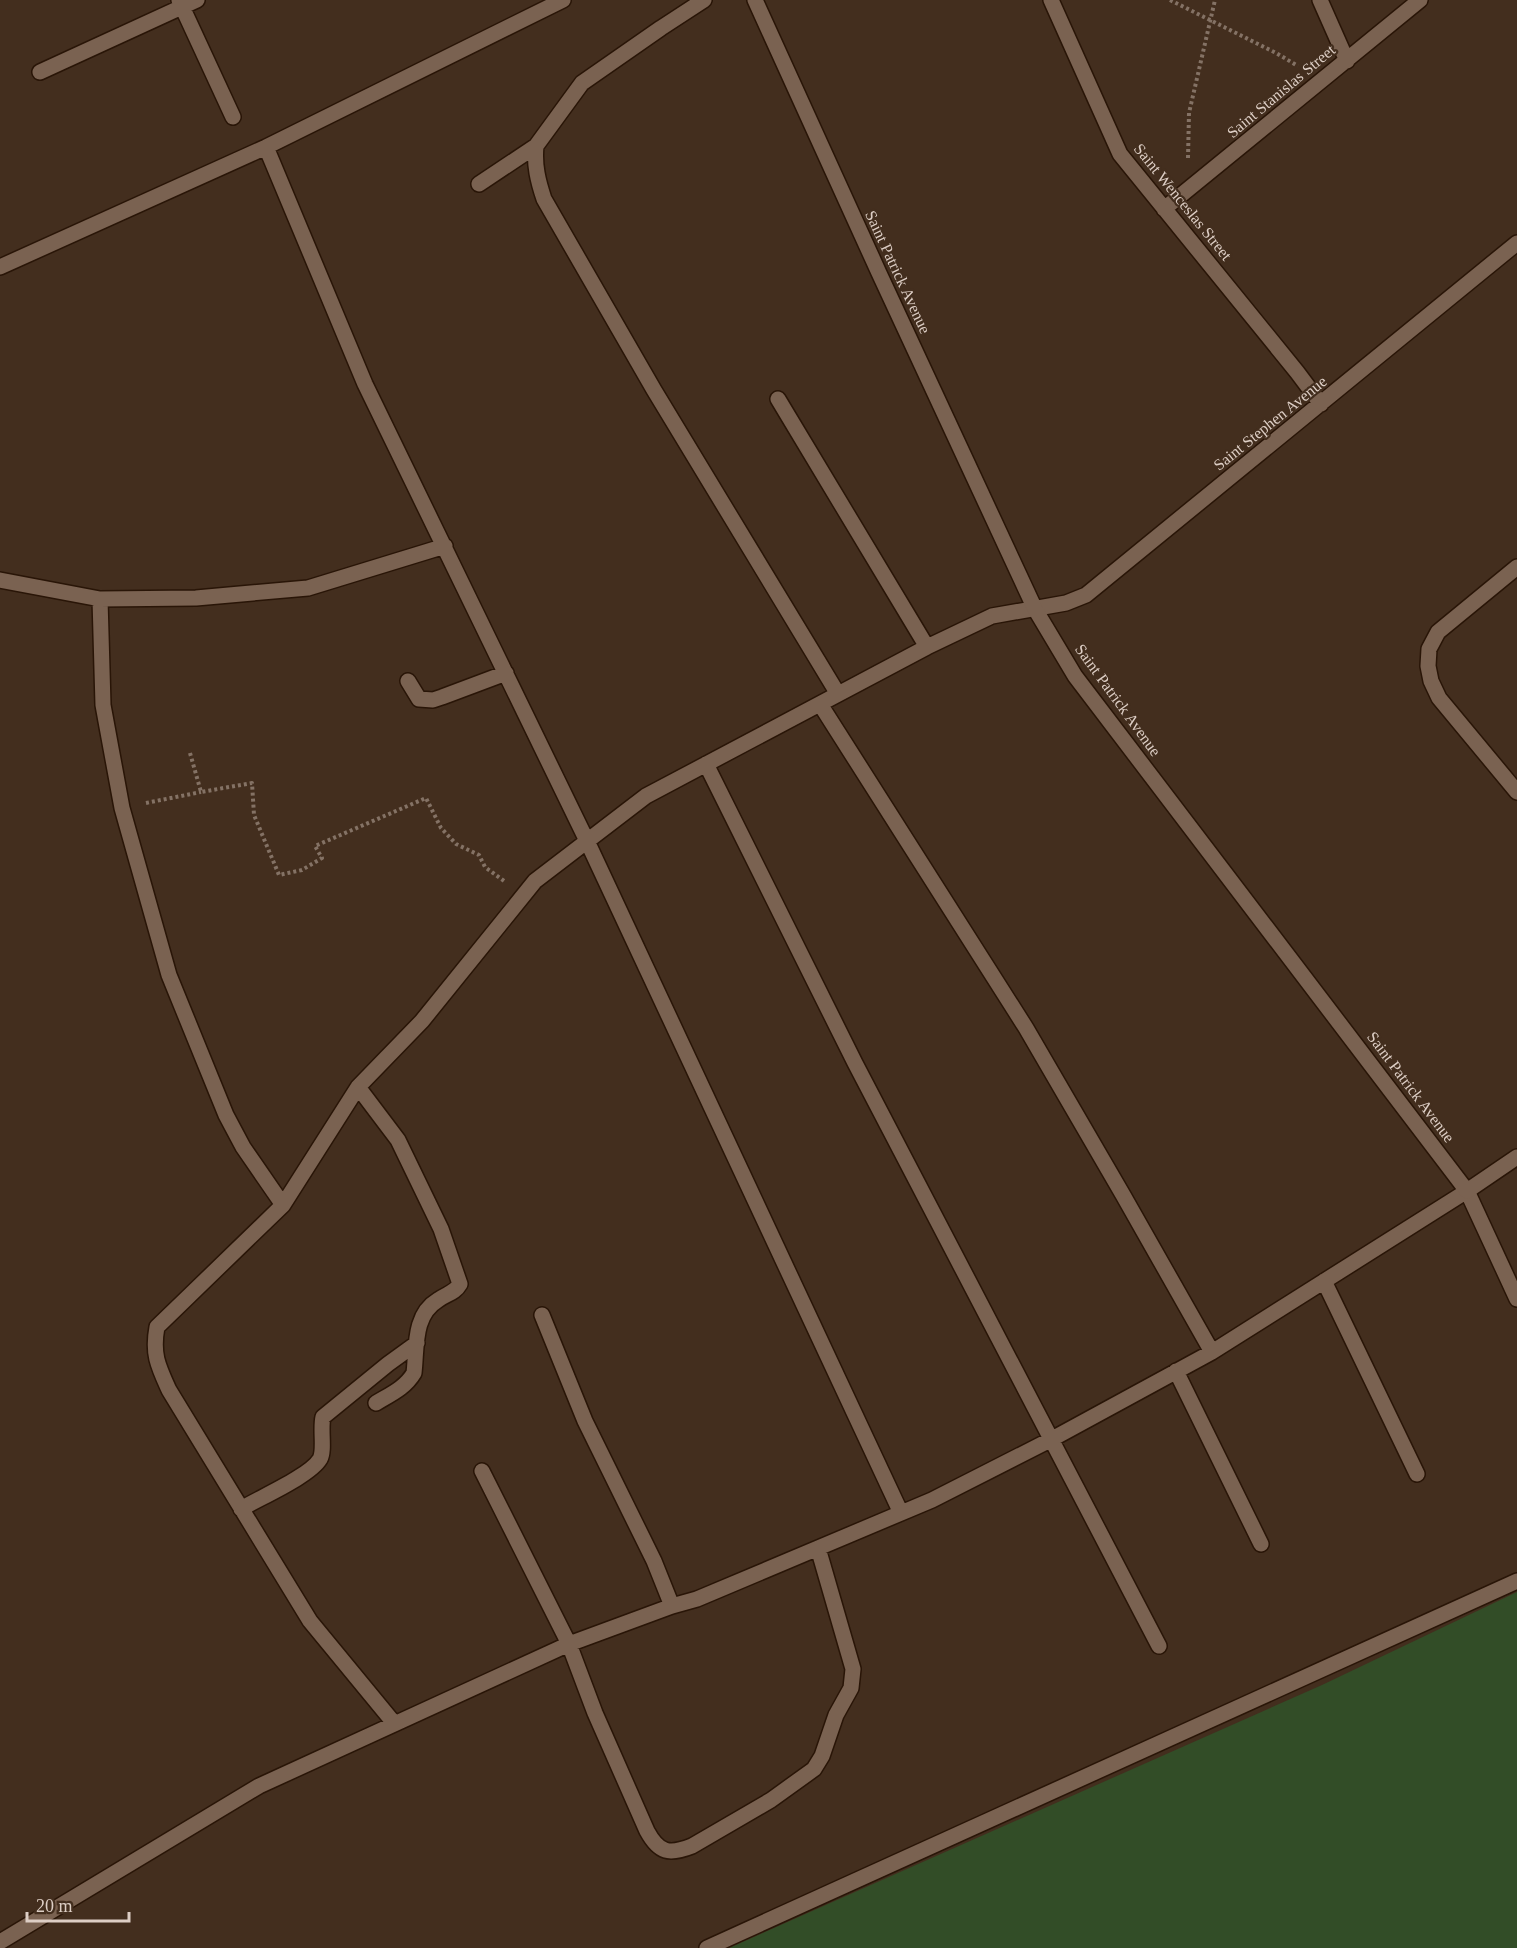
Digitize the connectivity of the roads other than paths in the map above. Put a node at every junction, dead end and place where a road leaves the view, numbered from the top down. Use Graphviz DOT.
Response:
graph roads {
  1 [pos="197,0"];
  2 [pos="563,0"];
  3 [pos="704,0"];
  4 [pos="755,0"];
  5 [pos="1051,0"];
  6 [pos="1320,0"];
  7 [pos="1420,0"];
  8 [pos="180,3"];
  9 [pos="1347,61"];
  10 [pos="40,72"];
  11 [pos="233,117"];
  12 [pos="536,146"];
  13 [pos="266,147"];
  14 [pos="479,184"];
  15 [pos="1164,209"];
  16 [pos="1517,243"];
  17 [pos="1,263"];
  18 [pos="778,399"];
  19 [pos="1321,404"];
  20 [pos="445,546"];
  21 [pos="1517,567"];
  22 [pos="0,580"];
  23 [pos="100,599"];
  24 [pos="1035,609"];
  25 [pos="927,647"];
  26 [pos="506,674"];
  27 [pos="408,681"];
  28 [pos="838,694"];
  29 [pos="820,704"];
  30 [pos="706,764"];
  31 [pos="1517,792"];
  32 [pos="587,841"];
  33 [pos="358,1087"];
  34 [pos="1517,1157"];
  35 [pos="1467,1191"];
  36 [pos="283,1205"];
  37 [pos="1324,1281"];
  38 [pos="1517,1299"];
  39 [pos="542,1315"];
  40 [pos="417,1343"];
  41 [pos="1212,1352"];
  42 [pos="1176,1371"];
  43 [pos="376,1403"];
  44 [pos="1052,1439"];
  45 [pos="482,1471"];
  46 [pos="1417,1474"];
  47 [pos="241,1509"];
  48 [pos="901,1513"];
  49 [pos="1261,1544"];
  50 [pos="818,1548"];
  51 [pos="1517,1581"];
  52 [pos="672,1606"];
  53 [pos="570,1644"];
  54 [pos="1160,1647"];
  55 [pos="394,1723"];
  56 [pos="0,1942"];
  57 [pos="706,1948"];
  1 -- 8 [label="street"];
  2 -- 13 [label="street"];
  3 -- 12 [label="street"];
  4 -- 24 [label="street, Saint Patrick Avenue"];
  5 -- 15 [label="street, Saint Wenceslas Street"];
  6 -- 9 [label="street"];
  7 -- 9 [label="street, Saint Stanislas Street"];
  8 -- 10 [label="street"];
  8 -- 11 [label="street"];
  9 -- 15 [label="street, Saint Stanislas Street"];
  12 -- 14 [label="street"];
  12 -- 28 [label="street"];
  13 -- 17 [label="street"];
  13 -- 20 [label="street"];
  15 -- 19 [label="street, Saint Wenceslas Street"];
  16 -- 19 [label="street, Saint Stephen Avenue"];
  18 -- 25 [label="street"];
  19 -- 24 [label="street, Saint Stephen Avenue"];
  20 -- 23 [label="street"];
  20 -- 26 [label="street"];
  21 -- 31 [label="street"];
  22 -- 23 [label="street"];
  23 -- 36 [label="street"];
  24 -- 25 [label="street, Saint Stephen Avenue"];
  24 -- 35 [label="street, Saint Patrick Avenue"];
  25 -- 28 [label="street, Saint Stephen Avenue"];
  26 -- 27 [label="street"];
  26 -- 32 [label="street"];
  28 -- 29 [label="street, Saint Stephen Avenue"];
  29 -- 30 [label="street, Saint Stephen Avenue"];
  29 -- 41 [label="street"];
  30 -- 32 [label="street, Saint Stephen Avenue"];
  30 -- 44 [label="street"];
  32 -- 33 [label="street, Saint Stephen Avenue"];
  32 -- 48 [label="street"];
  33 -- 36 [label="street, Saint Stephen Avenue"];
  33 -- 40 [label="street"];
  34 -- 35 [label="street"];
  35 -- 37 [label="street"];
  35 -- 38 [label="street, Saint Patrick Avenue"];
  36 -- 47 [label="street, Saint Stephen Avenue"];
  37 -- 41 [label="street"];
  37 -- 46 [label="street"];
  39 -- 52 [label="street"];
  40 -- 43 [label="street"];
  40 -- 47 [label="street"];
  41 -- 42 [label="street"];
  42 -- 44 [label="street"];
  42 -- 49 [label="street"];
  44 -- 48 [label="street"];
  44 -- 54 [label="street"];
  45 -- 53 [label="street"];
  47 -- 55 [label="street, Saint Stephen Avenue"];
  48 -- 50 [label="street"];
  50 -- 52 [label="street"];
  50 -- 53 [label="street"];
  51 -- 57 [label="street"];
  52 -- 53 [label="street"];
  53 -- 55 [label="street"];
  55 -- 56 [label="street"];
}
